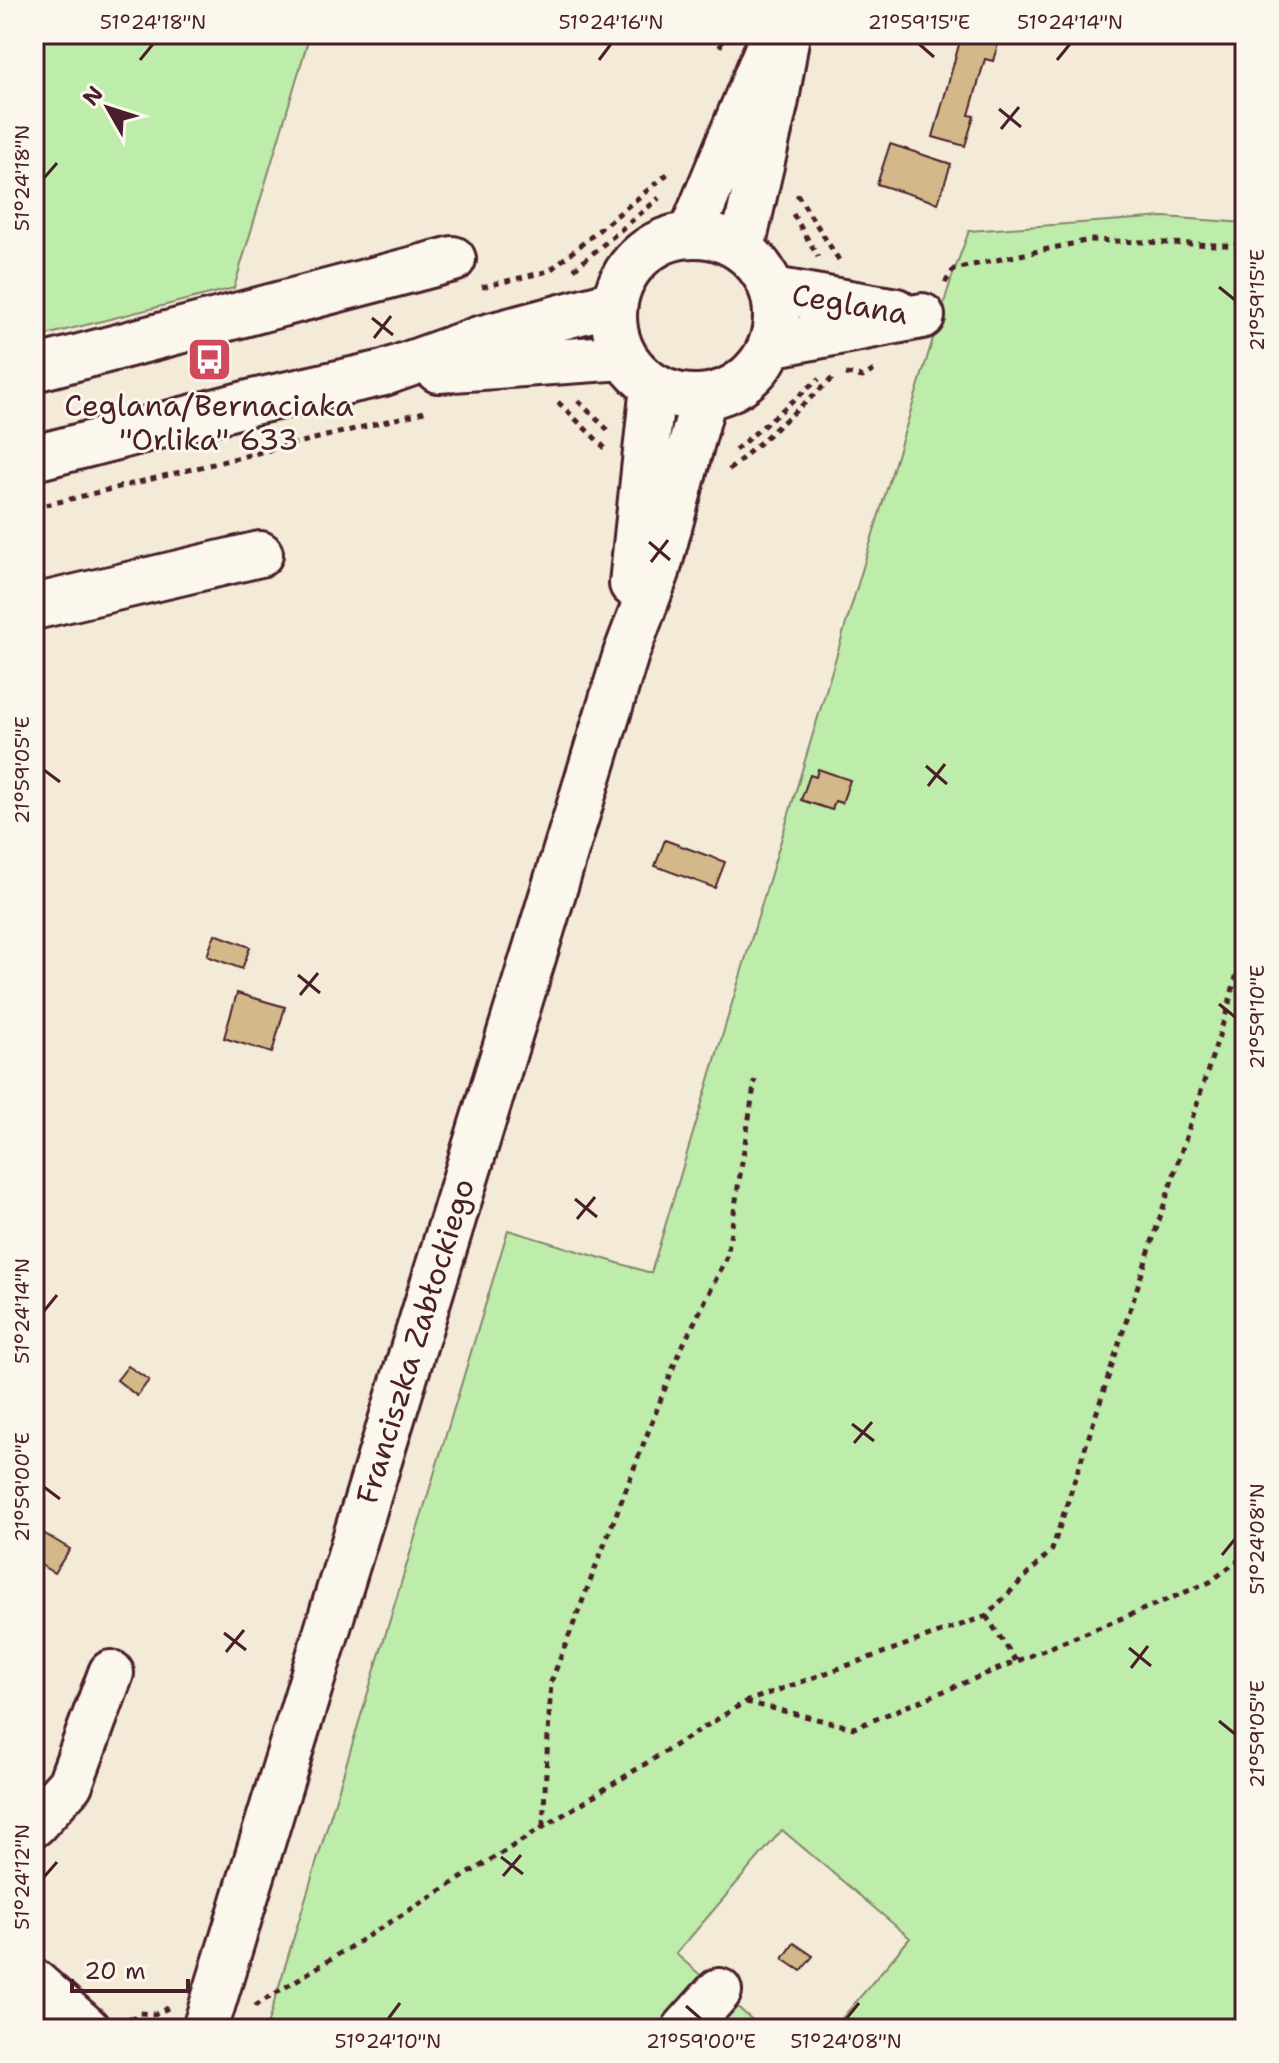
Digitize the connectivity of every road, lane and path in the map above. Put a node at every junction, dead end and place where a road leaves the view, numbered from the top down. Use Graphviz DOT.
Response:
graph roads {
  1 [pos="774,34"];
  2 [pos="787,34"];
  3 [pos="790,184"];
  4 [pos="691,234"];
  5 [pos="1245,246"];
  6 [pos="742,248"];
  7 [pos="453,259"];
  8 [pos="773,290"];
  9 [pos="614,303"];
  10 [pos="845,316"];
  11 [pos="922,316"];
  12 [pos="771,345"];
  13 [pos="34,369"];
  14 [pos="639,371"];
  15 [pos="384,373"];
  16 [pos="551,395"];
  17 [pos="704,397"];
  18 [pos="431,410"];
  19 [pos="614,457"];
  20 [pos="34,458"];
  21 [pos="721,477"];
  22 [pos="34,508"];
  23 [pos="260,554"];
  24 [pos="34,607"];
  25 [pos="626,654"];
  26 [pos="1245,943"];
  27 [pos="755,1080"];
  28 [pos="1245,1555"];
  29 [pos="986,1616"];
  30 [pos="1016,1661"];
  31 [pos="111,1673"];
  32 [pos="745,1702"];
  33 [pos="34,1824"];
  34 [pos="543,1827"];
  35 [pos="34,1982"];
  36 [pos="719,1991"];
  37 [pos="254,2006"];
  38 [pos="87,2029"];
  39 [pos="205,2029"];
  40 [pos="685,2029"];
  1 -- 4 [label="street"];
  2 -- 6 [label="street"];
  3 -- 10 [label="path"];
  4 -- 6 [label="street"];
  4 -- 9 [label="street"];
  5 -- 11 [label="path"];
  6 -- 8 [label="street"];
  7 -- 13 [label="street"];
  8 -- 10 [label="street, Ceglana"];
  8 -- 12 [label="street"];
  9 -- 14 [label="street"];
  9 -- 15 [label="street"];
  10 -- 11 [label="street, Ceglana"];
  10 -- 12 [label="street, Ceglana"];
  10 -- 21 [label="path"];
  12 -- 17 [label="street"];
  14 -- 15 [label="street"];
  14 -- 17 [label="street"];
  14 -- 25 [label="street, Franciszka Zabłockiego"];
  15 -- 20 [label="street"];
  16 -- 19 [label="path"];
  17 -- 25 [label="street, Franciszka Zabłockiego"];
  18 -- 22 [label="path"];
  23 -- 24 [label="street"];
  25 -- 39 [label="street, Franciszka Zabłockiego"];
  26 -- 29 [label="path"];
  27 -- 34 [label="path"];
  28 -- 30 [label="path"];
  29 -- 30 [label="path"];
  29 -- 32 [label="path"];
  30 -- 32 [label="path"];
  31 -- 33 [label="street"];
  32 -- 34 [label="path"];
  34 -- 37 [label="path"];
  35 -- 38 [label="street"];
  36 -- 40 [label="street"];
}
